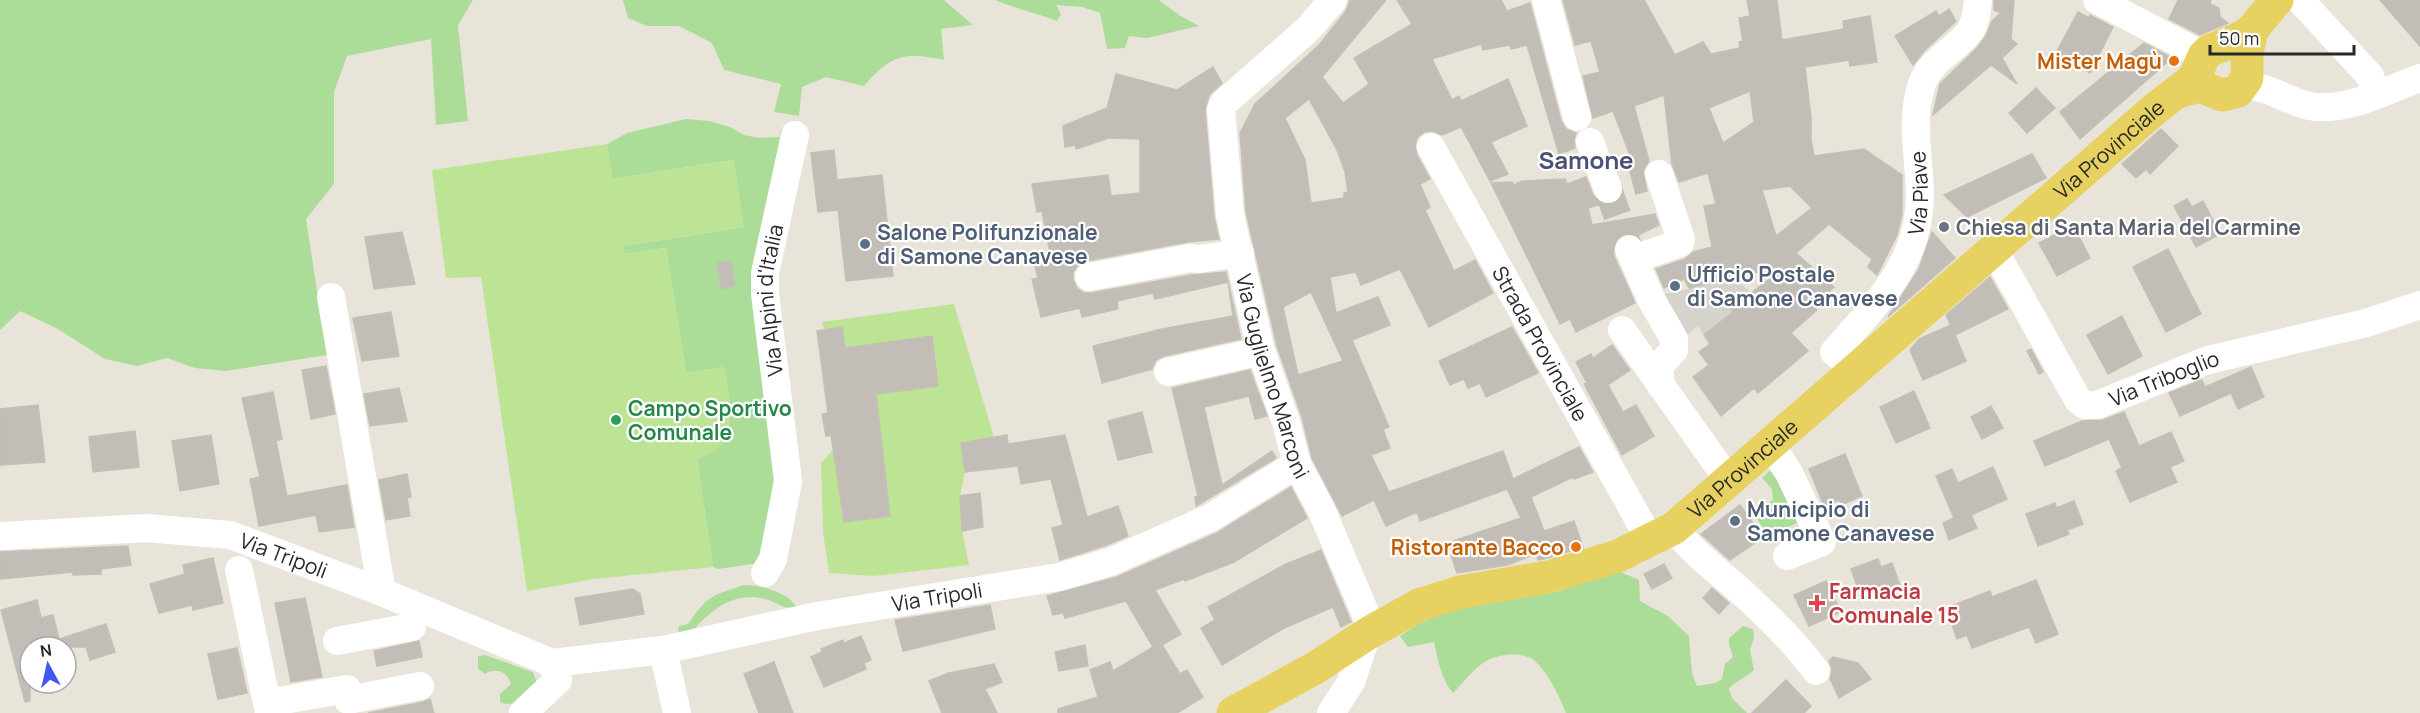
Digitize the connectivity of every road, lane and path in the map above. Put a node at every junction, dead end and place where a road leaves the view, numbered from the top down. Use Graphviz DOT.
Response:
graph roads {
  1 [pos="1333,0"];
  2 [pos="1546,0"];
  3 [pos="1978,0"];
  4 [pos="2097,0"];
  5 [pos="2277,0"];
  6 [pos="2300,0"];
  7 [pos="2224,73"];
  8 [pos="2420,78"];
  9 [pos="2377,94"];
  10 [pos="1577,117"];
  11 [pos="795,135"];
  12 [pos="1590,142"];
  13 [pos="1431,147"];
  14 [pos="1659,174"];
  15 [pos="1608,189"];
  16 [pos="1993,248"];
  17 [pos="1240,253"];
  18 [pos="1089,277"];
  19 [pos="332,297"];
  20 [pos="2420,305"];
  21 [pos="1622,330"];
  22 [pos="1260,351"];
  23 [pos="1856,370"];
  24 [pos="1168,372"];
  25 [pos="1661,386"];
  26 [pos="1770,444"];
  27 [pos="1297,464"];
  28 [pos="1729,481"];
  29 [pos="1662,534"];
  30 [pos="0,536"];
  31 [pos="1788,556"];
  32 [pos="239,570"];
  33 [pos="765,573"];
  34 [pos="382,591"];
  35 [pos="412,627"];
  36 [pos="1370,632"];
  37 [pos="337,641"];
  38 [pos="663,650"];
  39 [pos="552,663"];
  40 [pos="1816,671"];
  41 [pos="420,686"];
  42 [pos="268,708"];
  43 [pos="523,713"];
  44 [pos="677,713"];
  45 [pos="1233,713"];
  46 [pos="1331,713"];
  1 -- 17 [label="street, Via Guglielmo Marconi"];
  2 -- 10 [label="street"];
  3 -- 23 [label="street, Via Piave"];
  4 -- 7 [label="street"];
  5 -- 7 [label="main road, Via Provinciale"];
  6 -- 9 [label="street"];
  7 -- 9 [label="street"];
  7 -- 16 [label="main road, Via Provinciale"];
  8 -- 9 [label="street"];
  11 -- 33 [label="street, Via Alpini d'Italia"];
  12 -- 15 [label="street"];
  13 -- 29 [label="street, Strada Provinciale"];
  14 -- 25 [label="street"];
  16 -- 20 [label="street, Via Triboglio"];
  16 -- 23 [label="main road, Via Provinciale"];
  17 -- 18 [label="street"];
  17 -- 22 [label="street, Via Guglielmo Marconi"];
  19 -- 34 [label="street"];
  21 -- 25 [label="street"];
  22 -- 24 [label="street"];
  22 -- 27 [label="street, Via Guglielmo Marconi"];
  23 -- 26 [label="main road, Via Provinciale"];
  25 -- 28 [label="street"];
  26 -- 28 [label="main road, Via Provinciale"];
  26 -- 31 [label="street"];
  27 -- 36 [label="street, Via Guglielmo Marconi"];
  27 -- 38 [label="street, Via Tripoli"];
  28 -- 29 [label="main road, Via Provinciale"];
  29 -- 36 [label="main road, Via Provinciale"];
  29 -- 40 [label="street, Strada Provinciale"];
  30 -- 34 [label="street, Via Tripoli"];
  32 -- 42 [label="street"];
  34 -- 39 [label="street, Via Tripoli"];
  35 -- 37 [label="street"];
  36 -- 45 [label="main road, Via Provinciale"];
  36 -- 46 [label="street"];
  38 -- 39 [label="street, Via Tripoli"];
  38 -- 44 [label="street"];
  39 -- 43 [label="street"];
  41 -- 42 [label="street"];
}
